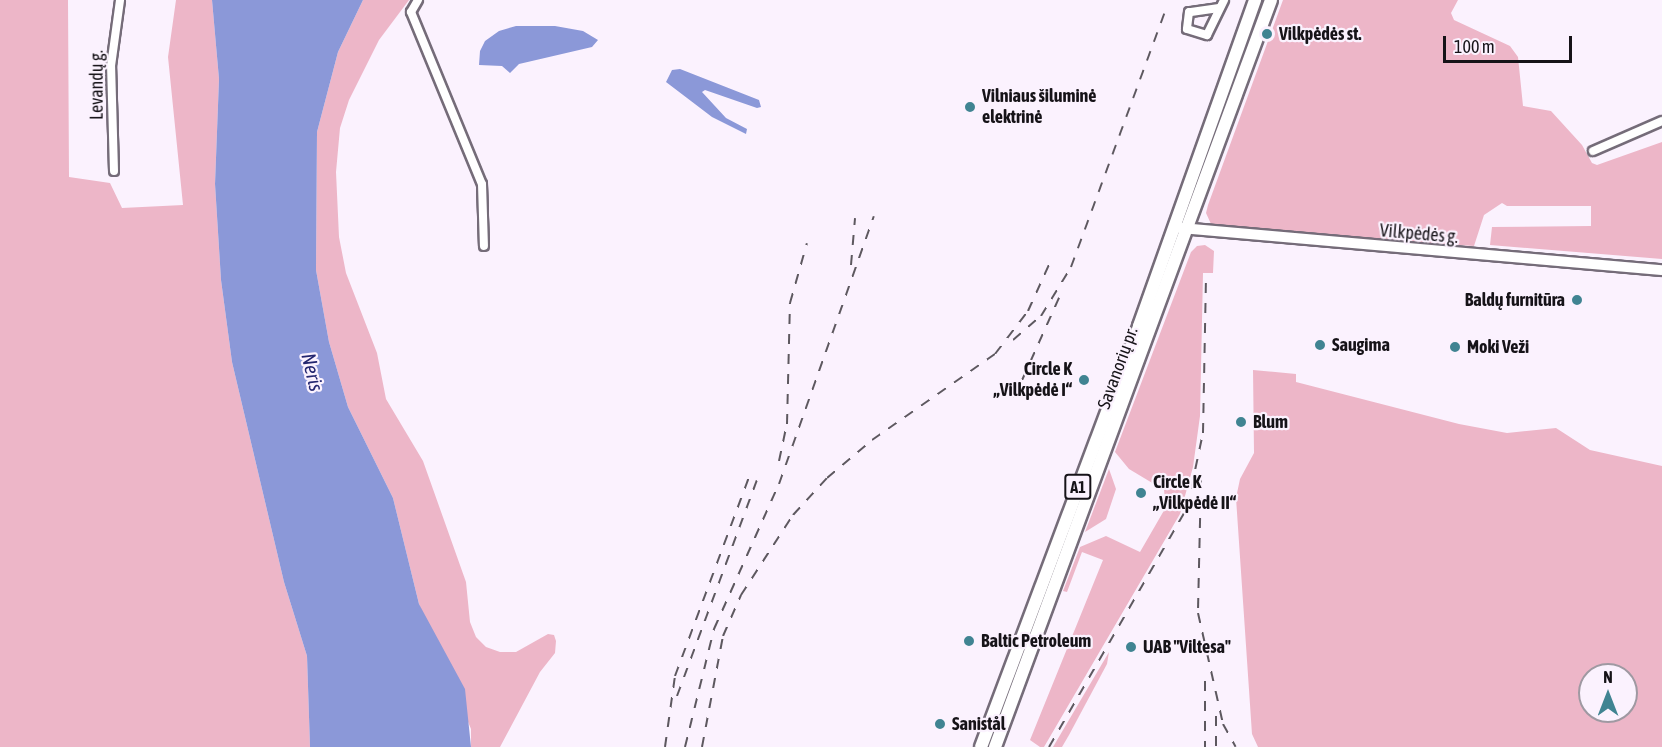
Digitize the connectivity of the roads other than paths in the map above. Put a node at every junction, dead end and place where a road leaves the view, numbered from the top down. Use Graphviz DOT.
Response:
graph roads {
  1 [pos="120,0"];
  2 [pos="418,0"];
  3 [pos="1255,0"];
  4 [pos="1271,0"];
  5 [pos="1662,122"];
  6 [pos="1593,151"];
  7 [pos="114,171"];
  8 [pos="1174,227"];
  9 [pos="1188,230"];
  10 [pos="484,246"];
  11 [pos="1662,270"];
  12 [pos="981,747"];
  13 [pos="995,747"];
  1 -- 7 [label="street, Levandų g."];
  2 -- 10 [label="street"];
  3 -- 8 [label="highway, Savanorių pr. / A1"];
  4 -- 9 [label="highway, Savanorių pr. / A1"];
  5 -- 6 [label="street"];
  8 -- 9 [label="main road, Vilkpėdės g."];
  8 -- 12 [label="highway, Savanorių pr. / A1"];
  9 -- 11 [label="main road, Vilkpėdės g."];
  9 -- 13 [label="highway, Savanorių pr. / A1"];
}
